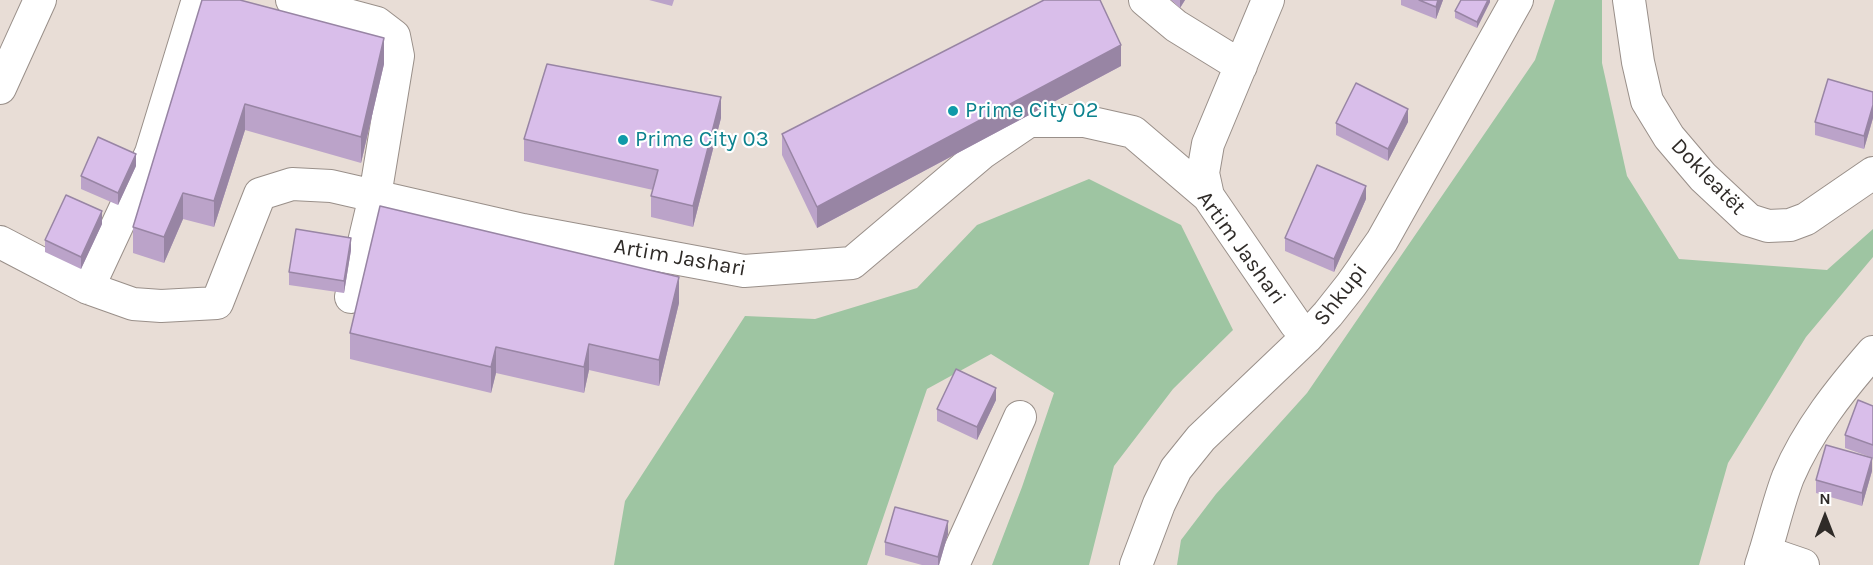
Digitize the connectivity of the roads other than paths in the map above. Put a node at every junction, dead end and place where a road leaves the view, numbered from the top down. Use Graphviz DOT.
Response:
graph roads {
  1 [pos="40,0"];
  2 [pos="200,0"];
  3 [pos="292,0"];
  4 [pos="1144,0"];
  5 [pos="1268,0"];
  6 [pos="1516,0"];
  7 [pos="1629,0"];
  8 [pos="1241,66"];
  9 [pos="0,88"];
  10 [pos="1873,173"];
  11 [pos="375,196"];
  12 [pos="1208,196"];
  13 [pos="0,242"];
  14 [pos="88,288"];
  15 [pos="351,297"];
  16 [pos="1307,337"];
  17 [pos="1873,352"];
  18 [pos="1020,417"];
  19 [pos="1763,558"];
  20 [pos="953,565"];
  21 [pos="1136,565"];
  22 [pos="1803,565"];
  1 -- 9 [label="street"];
  2 -- 14 [label="street"];
  3 -- 11 [label="street"];
  4 -- 8 [label="street"];
  5 -- 8 [label="street"];
  6 -- 16 [label="street, Shkupi"];
  7 -- 10 [label="street, Dokleatët"];
  8 -- 12 [label="street"];
  11 -- 12 [label="street, Artim Jashari"];
  11 -- 14 [label="street, Artim Jashari"];
  11 -- 15 [label="street"];
  12 -- 16 [label="street, Artim Jashari"];
  13 -- 14 [label="street, Artim Jashari"];
  16 -- 21 [label="street, Shkupi"];
  17 -- 19 [label="street"];
  18 -- 20 [label="street"];
  19 -- 22 [label="street"];
}
